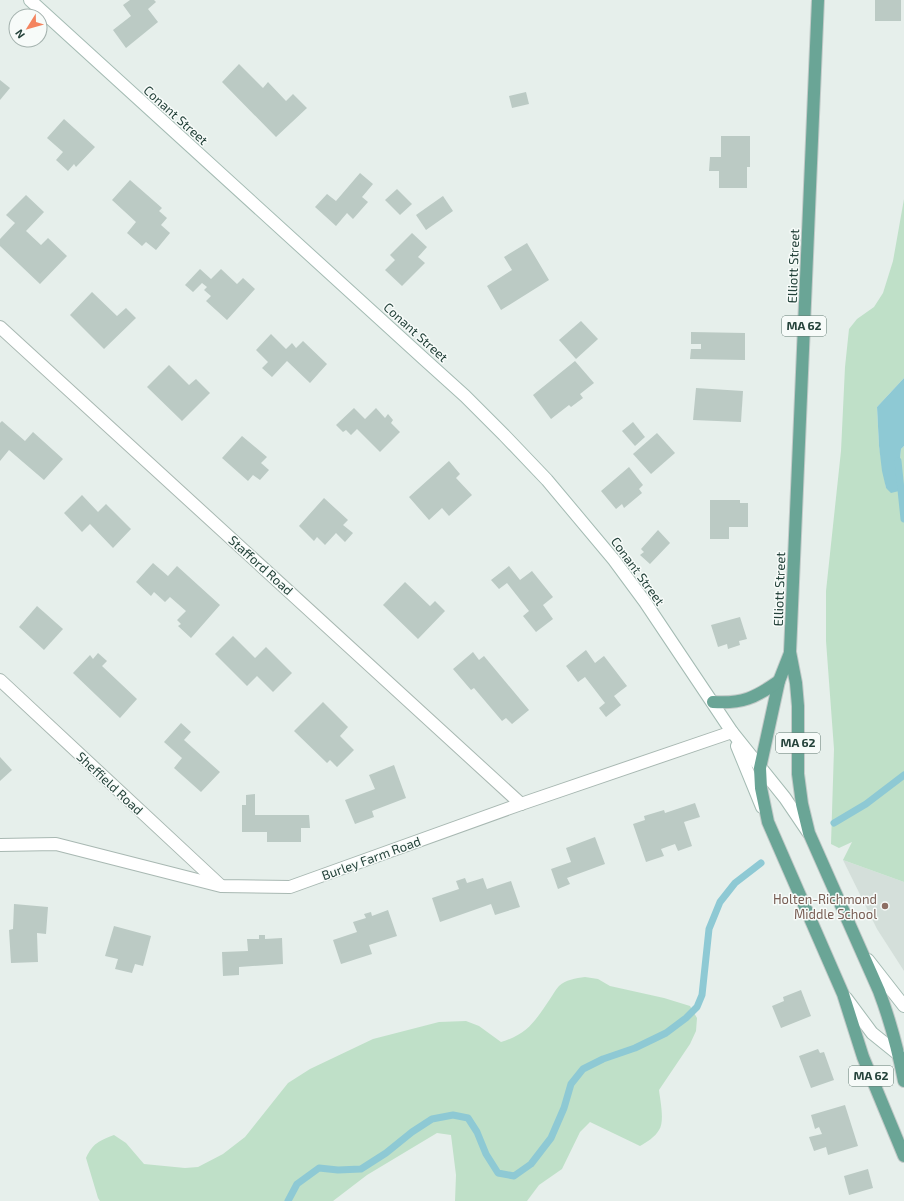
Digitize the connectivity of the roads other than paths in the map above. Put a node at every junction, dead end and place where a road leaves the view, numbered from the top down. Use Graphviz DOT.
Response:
graph roads {
  1 [pos="30,0"];
  2 [pos="818,0"];
  3 [pos="0,326"];
  4 [pos="790,652"];
  5 [pos="0,680"];
  6 [pos="779,681"];
  7 [pos="713,702"];
  8 [pos="732,732"];
  9 [pos="760,768"];
  10 [pos="521,804"];
  11 [pos="768,822"];
  12 [pos="809,833"];
  13 [pos="0,845"];
  14 [pos="220,886"];
  15 [pos="863,953"];
  16 [pos="842,994"];
  17 [pos="904,1006"];
  18 [pos="902,1058"];
  19 [pos="904,1081"];
  20 [pos="904,1156"];
  1 -- 7 [label="street, Conant Street"];
  2 -- 4 [label="main road, Elliott Street / MA 62"];
  3 -- 10 [label="street, Stafford Road"];
  4 -- 6 [label="main road, Elliott Street / MA 62"];
  4 -- 12 [label="main road, Elliott Street / MA 62"];
  5 -- 14 [label="street, Sheffield Road"];
  6 -- 7 [label="main road"];
  6 -- 9 [label="main road, Elliott Street / MA 62"];
  7 -- 8 [label="street, Conant Street"];
  8 -- 9 [label="street, Conant Street"];
  8 -- 10 [label="street, Burley Farm Road"];
  8 -- 11 [label="street, Conant Street"];
  9 -- 11 [label="main road, Elliott Street / MA 62"];
  9 -- 12 [label="street, Conant Street"];
  10 -- 14 [label="street, Burley Farm Road"];
  11 -- 16 [label="main road, Conant Street"];
  12 -- 15 [label="main road, Conant Street"];
  13 -- 14 [label="street, Burley Farm Road"];
  15 -- 17 [label="street, Conant Street"];
  15 -- 18 [label="main road, MA 62"];
  16 -- 18 [label="street, Conant Street"];
  16 -- 20 [label="main road, MA 62"];
  18 -- 19 [label="main road, MA 62"];
}
